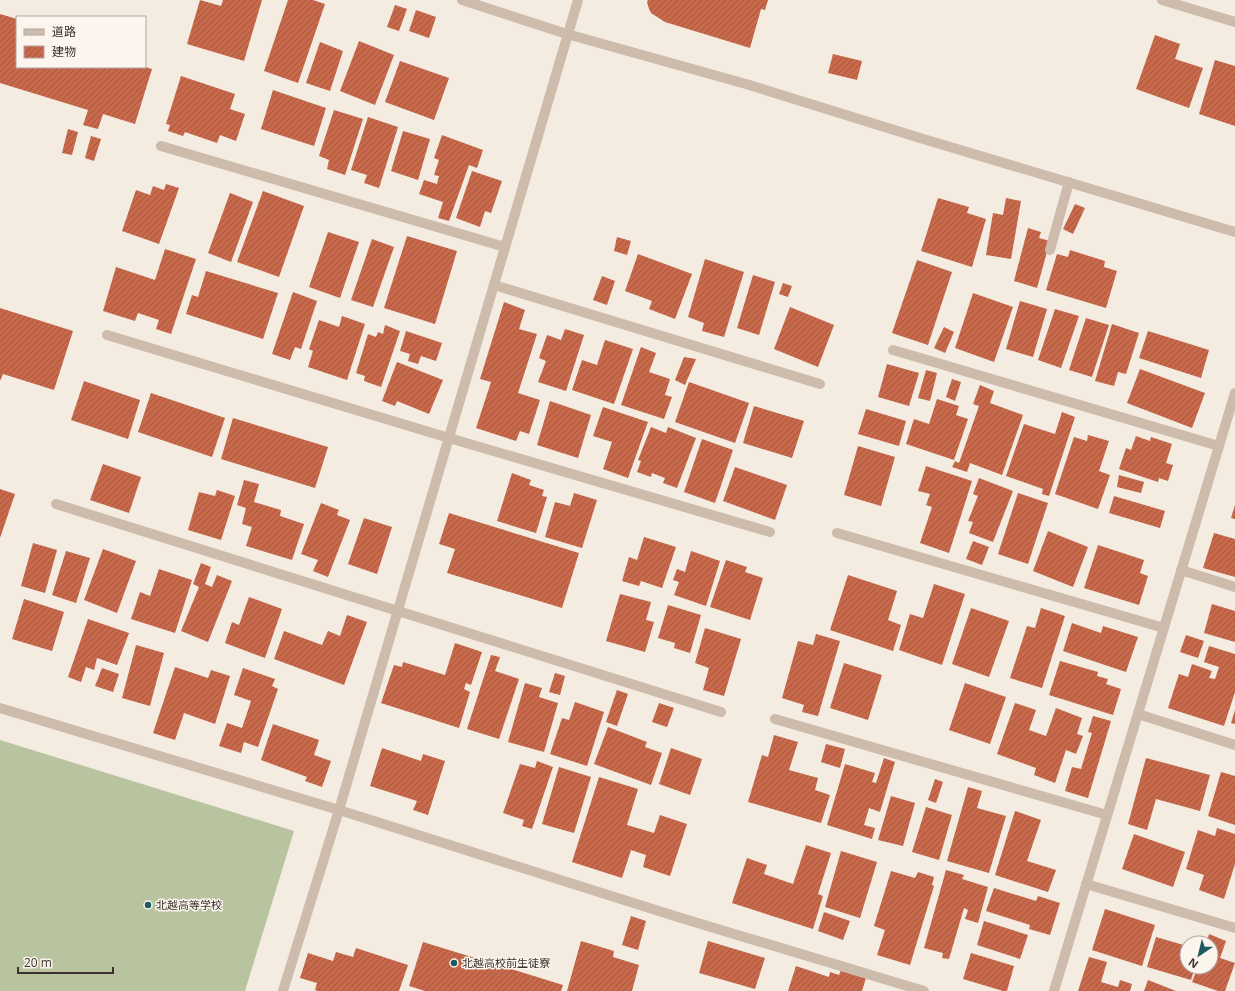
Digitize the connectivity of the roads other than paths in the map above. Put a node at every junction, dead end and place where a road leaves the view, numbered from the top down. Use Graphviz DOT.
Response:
graph roads {
  1 [pos="462,0"];
  2 [pos="578,0"];
  3 [pos="1162,0"];
  4 [pos="1235,22"];
  5 [pos="568,34"];
  6 [pos="161,146"];
  7 [pos="1068,182"];
  8 [pos="1235,232"];
  9 [pos="505,247"];
  10 [pos="1050,250"];
  11 [pos="494,285"];
  12 [pos="107,335"];
  13 [pos="893,350"];
  14 [pos="820,384"];
  15 [pos="1235,393"];
  16 [pos="1232,414"];
  17 [pos="449,438"];
  18 [pos="1219,446"];
  19 [pos="56,504"];
  20 [pos="770,532"];
  21 [pos="837,532"];
  22 [pos="1181,570"];
  23 [pos="1235,588"];
  24 [pos="398,612"];
  25 [pos="1164,628"];
  26 [pos="0,708"];
  27 [pos="721,712"];
  28 [pos="1138,714"];
  29 [pos="775,719"];
  30 [pos="1235,745"];
  31 [pos="339,810"];
  32 [pos="1107,815"];
  33 [pos="1086,884"];
  34 [pos="1235,928"];
  35 [pos="283,991"];
  36 [pos="924,991"];
  37 [pos="1054,991"];
  1 -- 5 [label="street"];
  2 -- 5 [label="street"];
  3 -- 4 [label="street"];
  5 -- 7 [label="street"];
  5 -- 9 [label="street"];
  6 -- 9 [label="street"];
  7 -- 8 [label="street"];
  7 -- 10 [label="street"];
  9 -- 11 [label="street"];
  11 -- 14 [label="street"];
  11 -- 17 [label="street"];
  12 -- 17 [label="street"];
  13 -- 18 [label="street"];
  15 -- 16 [label="street"];
  16 -- 18 [label="street"];
  17 -- 20 [label="street"];
  17 -- 24 [label="street"];
  18 -- 22 [label="street"];
  19 -- 24 [label="street"];
  21 -- 25 [label="street"];
  22 -- 23 [label="street"];
  22 -- 25 [label="street"];
  24 -- 27 [label="street"];
  24 -- 31 [label="street"];
  25 -- 28 [label="street"];
  26 -- 31 [label="street"];
  28 -- 30 [label="street"];
  28 -- 32 [label="street"];
  29 -- 32 [label="street"];
  31 -- 35 [label="street"];
  31 -- 36 [label="street"];
  32 -- 33 [label="street"];
  33 -- 34 [label="street"];
  33 -- 37 [label="street"];
}
